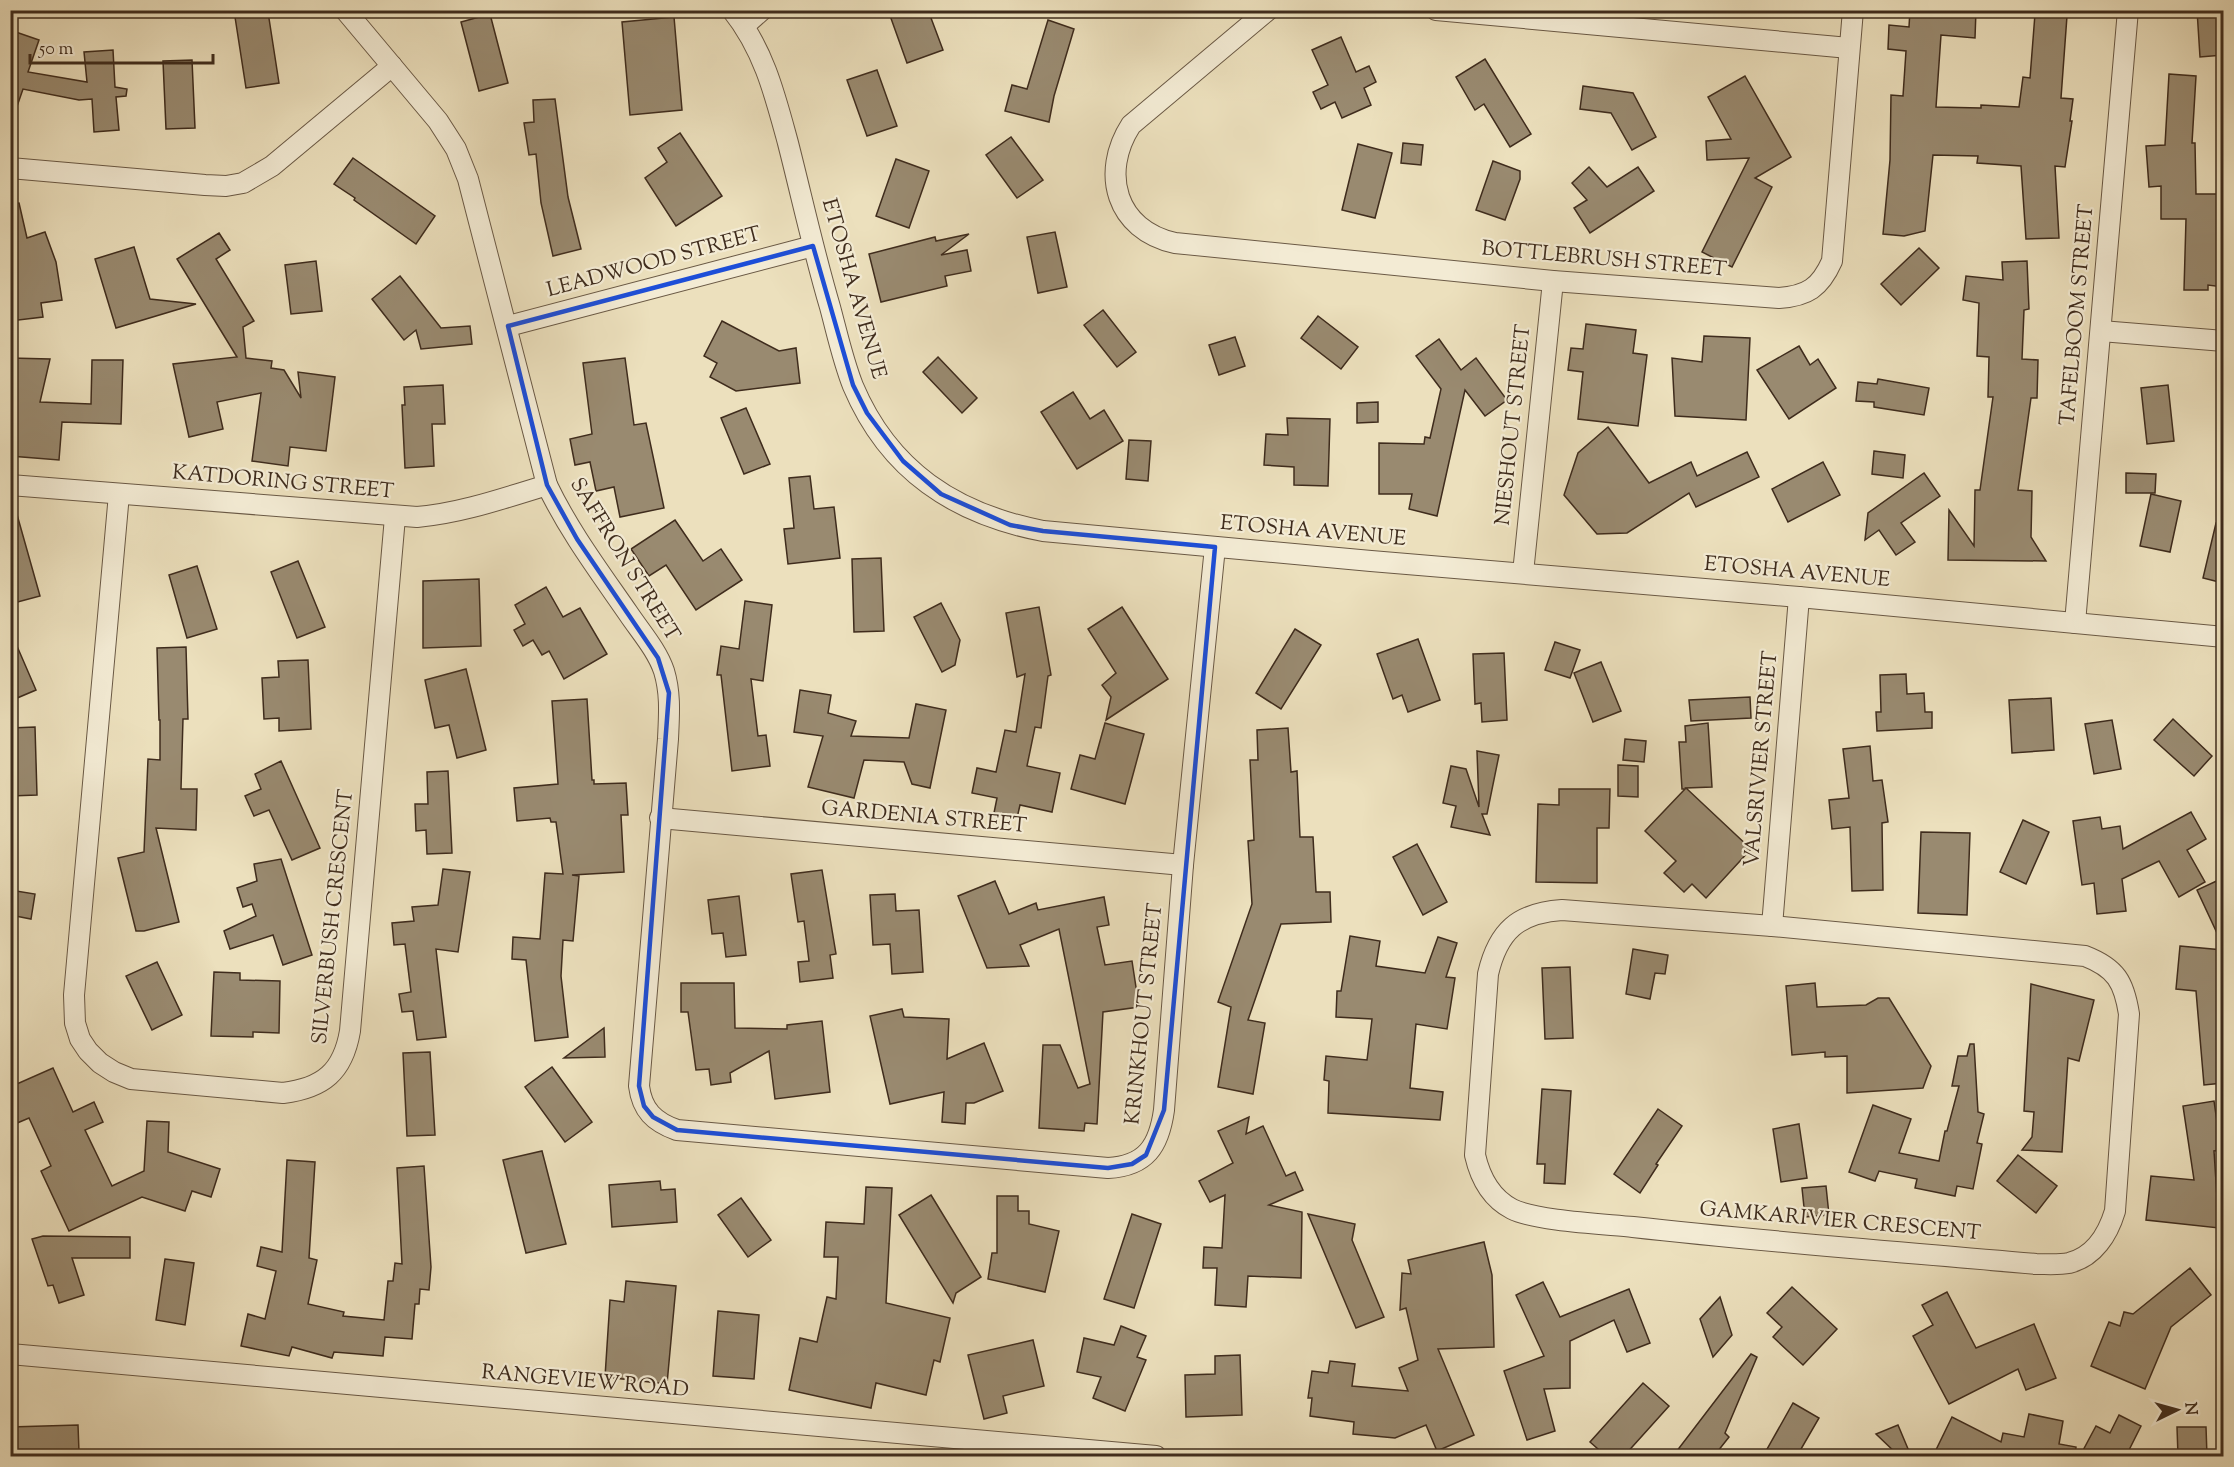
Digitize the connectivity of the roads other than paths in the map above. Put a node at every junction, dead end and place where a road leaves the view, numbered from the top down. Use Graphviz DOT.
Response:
graph roads {
  1 [pos="345,10"];
  2 [pos="762,10"];
  3 [pos="1268,10"];
  4 [pos="1436,10"];
  5 [pos="1853,10"];
  6 [pos="2128,10"];
  7 [pos="738,18"];
  8 [pos="1849,48"];
  9 [pos="392,66"];
  10 [pos="10,168"];
  11 [pos="813,246"];
  12 [pos="1553,281"];
  13 [pos="508,326"];
  14 [pos="2100,331"];
  15 [pos="2223,341"];
  16 [pos="10,485"];
  17 [pos="547,485"];
  18 [pos="118,494"];
  19 [pos="395,517"];
  20 [pos="1215,547"];
  21 [pos="1523,573"];
  22 [pos="1799,597"];
  23 [pos="2075,623"];
  24 [pos="2223,638"];
  25 [pos="660,818"];
  26 [pos="1183,865"];
  27 [pos="1772,926"];
  28 [pos="647,1111"];
  29 [pos="10,1353"];
  30 [pos="1156,1456"];
  1 -- 9 [label="street, SAFFRON STREET"];
  2 -- 7 [label="street"];
  3 -- 12 [label="street, BOTTLEBRUSH STREET"];
  4 -- 8 [label="street"];
  5 -- 8 [label="street, BOTTLEBRUSH STREET"];
  6 -- 14 [label="street, TAFELBOOM STREET"];
  7 -- 11 [label="street, ETOSHA AVENUE"];
  8 -- 12 [label="street, BOTTLEBRUSH STREET"];
  9 -- 10 [label="street"];
  9 -- 13 [label="street, SAFFRON STREET"];
  11 -- 13 [label="street, LEADWOOD STREET"];
  11 -- 20 [label="street, ETOSHA AVENUE"];
  12 -- 21 [label="street, NIESHOUT STREET"];
  13 -- 17 [label="street, SAFFRON STREET"];
  14 -- 15 [label="street"];
  14 -- 23 [label="street, TAFELBOOM STREET"];
  16 -- 18 [label="street, KATDORING STREET"];
  17 -- 19 [label="street, KATDORING STREET"];
  17 -- 25 [label="street, SAFFRON STREET"];
  18 -- 19 [label="street, KATDORING STREET"];
  18 -- 19 [label="street, SILVERBUSH CRESCENT"];
  20 -- 21 [label="street, ETOSHA AVENUE"];
  20 -- 26 [label="street, KRINKHOUT STREET"];
  21 -- 22 [label="street, ETOSHA AVENUE"];
  22 -- 23 [label="street, ETOSHA AVENUE"];
  22 -- 27 [label="street, VALSRIVIER STREET"];
  23 -- 24 [label="street, ETOSHA AVENUE"];
  25 -- 26 [label="street, GARDENIA STREET"];
  25 -- 28 [label="street, SAFFRON STREET"];
  26 -- 28 [label="street, KRINKHOUT STREET"];
  27 -- 27 [label="street, GAMKARIVIER CRESCENT"];
  29 -- 30 [label="street, RANGEVIEW ROAD"];
}
